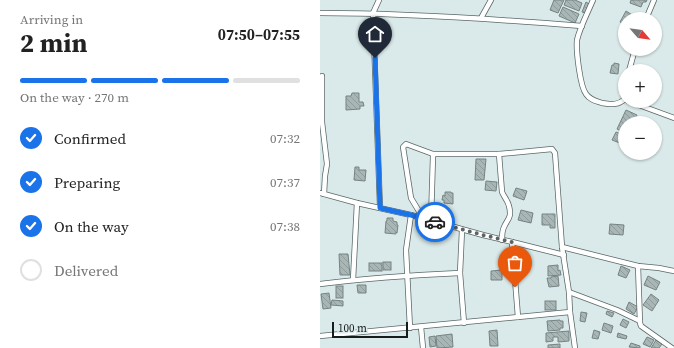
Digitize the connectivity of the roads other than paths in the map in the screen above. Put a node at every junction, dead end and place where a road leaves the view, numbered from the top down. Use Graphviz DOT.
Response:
graph roads {
  1 [pos="379,0"];
  2 [pos="491,0"];
  3 [pos="593,0"];
  4 [pos="654,0"];
  5 [pos="649,12"];
  6 [pos="320,13"];
  7 [pos="373,13"];
  8 [pos="482,18"];
  9 [pos="582,26"];
  10 [pos="322,76"];
  11 [pos="618,103"];
  12 [pos="647,108"];
  13 [pos="674,118"];
  14 [pos="434,154"];
  15 [pos="499,154"];
  16 [pos="322,194"];
  17 [pos="358,203"];
  18 [pos="380,208"];
  19 [pos="411,215"];
  20 [pos="423,218"];
  21 [pos="431,220"];
  22 [pos="462,230"];
  23 [pos="502,240"];
  24 [pos="512,242"];
  25 [pos="562,247"];
  26 [pos="564,255"];
  27 [pos="638,266"];
  28 [pos="674,271"];
  29 [pos="460,273"];
  30 [pos="408,275"];
  31 [pos="353,280"];
  32 [pos="320,284"];
  33 [pos="569,292"];
  34 [pos="570,312"];
  35 [pos="518,317"];
  36 [pos="640,321"];
  37 [pos="464,323"];
  38 [pos="421,327"];
  39 [pos="410,328"];
  40 [pos="320,336"];
  41 [pos="423,348"];
  42 [pos="575,348"];
  43 [pos="672,348"];
  1 -- 7 [label="street"];
  2 -- 8 [label="street"];
  3 -- 9 [label="street"];
  4 -- 5 [label="street"];
  6 -- 7 [label="street"];
  7 -- 8 [label="street"];
  7 -- 18 [label="street"];
  8 -- 9 [label="street"];
  9 -- 11 [label="street"];
  10 -- 16 [label="street"];
  12 -- 13 [label="street"];
  14 -- 15 [label="street"];
  14 -- 20 [label="street"];
  14 -- 21 [label="street"];
  15 -- 23 [label="street"];
  15 -- 25 [label="street"];
  16 -- 17 [label="street"];
  17 -- 18 [label="street"];
  17 -- 31 [label="street"];
  18 -- 19 [label="street"];
  19 -- 20 [label="street"];
  19 -- 30 [label="street"];
  20 -- 21 [label="street"];
  21 -- 22 [label="street"];
  22 -- 23 [label="street"];
  22 -- 29 [label="street"];
  23 -- 24 [label="street"];
  24 -- 26 [label="street"];
  24 -- 35 [label="street"];
  25 -- 26 [label="street"];
  25 -- 27 [label="street"];
  26 -- 33 [label="street"];
  27 -- 28 [label="street"];
  27 -- 36 [label="street"];
  29 -- 30 [label="street"];
  29 -- 37 [label="street"];
  30 -- 31 [label="street"];
  30 -- 39 [label="street"];
  31 -- 32 [label="street"];
  33 -- 34 [label="street"];
  33 -- 36 [label="street"];
  34 -- 35 [label="street"];
  34 -- 42 [label="street"];
  35 -- 37 [label="street"];
  36 -- 43 [label="street"];
  37 -- 38 [label="street"];
  38 -- 39 [label="street"];
  38 -- 41 [label="street"];
  39 -- 40 [label="street"];
}
